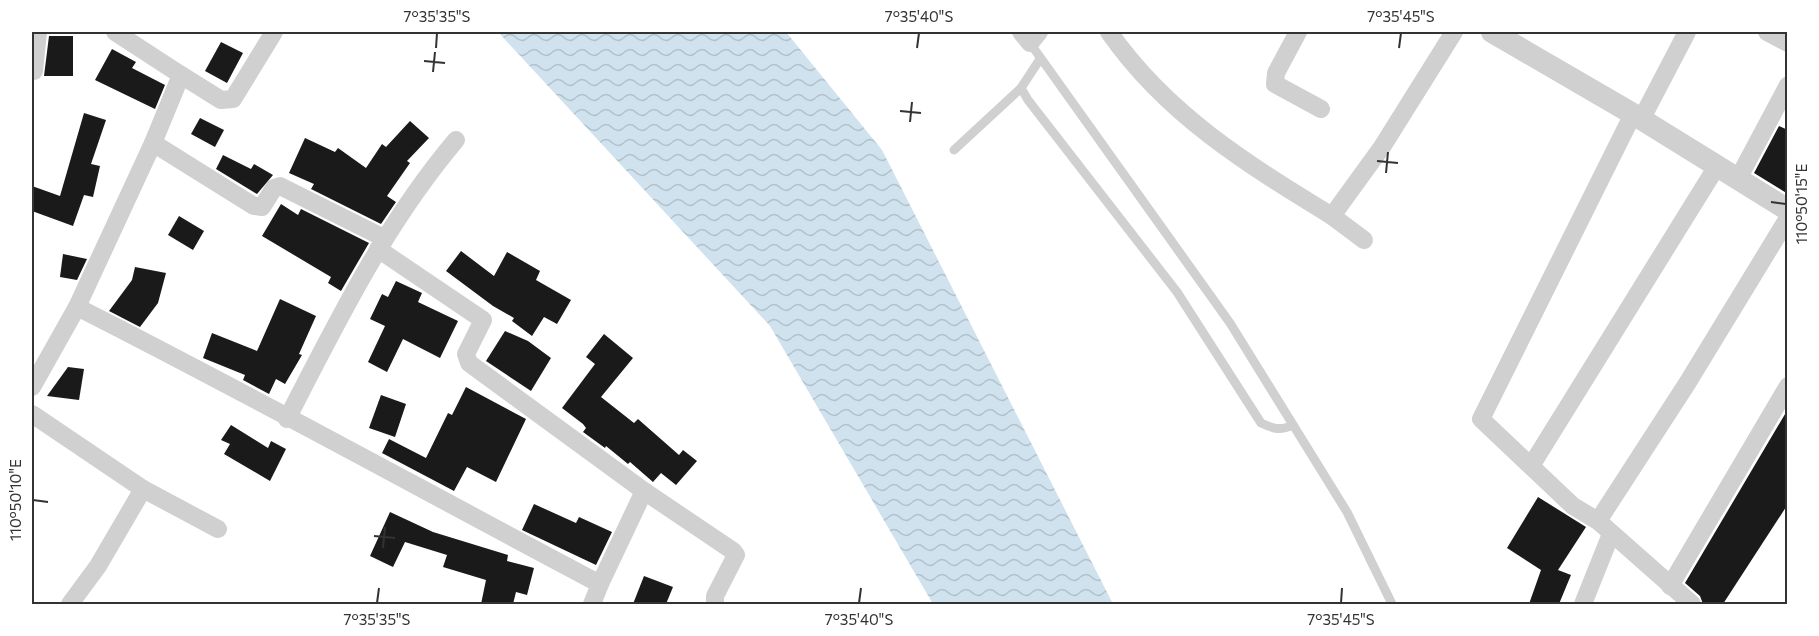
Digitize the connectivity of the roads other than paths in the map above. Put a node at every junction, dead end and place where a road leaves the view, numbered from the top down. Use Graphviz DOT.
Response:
graph roads {
  1 [pos="38,32"];
  2 [pos="115,32"];
  3 [pos="274,32"];
  4 [pos="1109,32"];
  5 [pos="1298,32"];
  6 [pos="1454,32"];
  7 [pos="1492,32"];
  8 [pos="1687,32"];
  9 [pos="1767,32"];
  10 [pos="1032,41"];
  11 [pos="1788,43"];
  12 [pos="34,71"];
  13 [pos="181,75"];
  14 [pos="1788,85"];
  15 [pos="1021,88"];
  16 [pos="1321,109"];
  17 [pos="1637,117"];
  18 [pos="456,140"];
  19 [pos="153,142"];
  20 [pos="954,150"];
  21 [pos="1717,166"];
  22 [pos="1738,179"];
  23 [pos="1788,210"];
  24 [pos="1332,216"];
  25 [pos="1788,218"];
  26 [pos="1364,240"];
  27 [pos="381,243"];
  28 [pos="77,307"];
  29 [pos="32,374"];
  30 [pos="1788,386"];
  31 [pos="32,387"];
  32 [pos="32,414"];
  33 [pos="287,418"];
  34 [pos="1293,425"];
  35 [pos="1531,466"];
  36 [pos="143,489"];
  37 [pos="644,491"];
  38 [pos="1598,521"];
  39 [pos="218,529"];
  40 [pos="1611,534"];
  41 [pos="600,584"];
  42 [pos="1670,586"];
  43 [pos="70,604"];
  44 [pos="592,604"];
  45 [pos="715,604"];
  46 [pos="1392,604"];
  47 [pos="1582,604"];
  48 [pos="1692,604"];
  1 -- 12 [label="street"];
  2 -- 13 [label="street"];
  3 -- 13 [label="street"];
  4 -- 24 [label="street"];
  5 -- 16 [label="street"];
  6 -- 24 [label="street"];
  7 -- 17 [label="street"];
  8 -- 17 [label="street"];
  9 -- 11 [label="street"];
  10 -- 15 [label="lane"];
  10 -- 34 [label="lane"];
  13 -- 19 [label="street"];
  14 -- 22 [label="street"];
  15 -- 20 [label="lane"];
  15 -- 34 [label="lane"];
  17 -- 21 [label="street"];
  17 -- 35 [label="street"];
  18 -- 27 [label="street"];
  19 -- 27 [label="street"];
  19 -- 28 [label="street"];
  21 -- 22 [label="street"];
  21 -- 35 [label="street"];
  22 -- 23 [label="street"];
  24 -- 26 [label="street"];
  25 -- 38 [label="street"];
  27 -- 33 [label="street"];
  27 -- 37 [label="street"];
  28 -- 29 [label="street"];
  28 -- 31 [label="street"];
  28 -- 33 [label="street"];
  30 -- 42 [label="street"];
  32 -- 36 [label="street"];
  33 -- 41 [label="street"];
  34 -- 46 [label="lane"];
  35 -- 38 [label="street"];
  36 -- 39 [label="street"];
  36 -- 43 [label="street"];
  37 -- 41 [label="street"];
  37 -- 45 [label="street"];
  38 -- 40 [label="street"];
  40 -- 42 [label="street"];
  40 -- 47 [label="street"];
  41 -- 44 [label="street"];
  42 -- 48 [label="street"];
}
